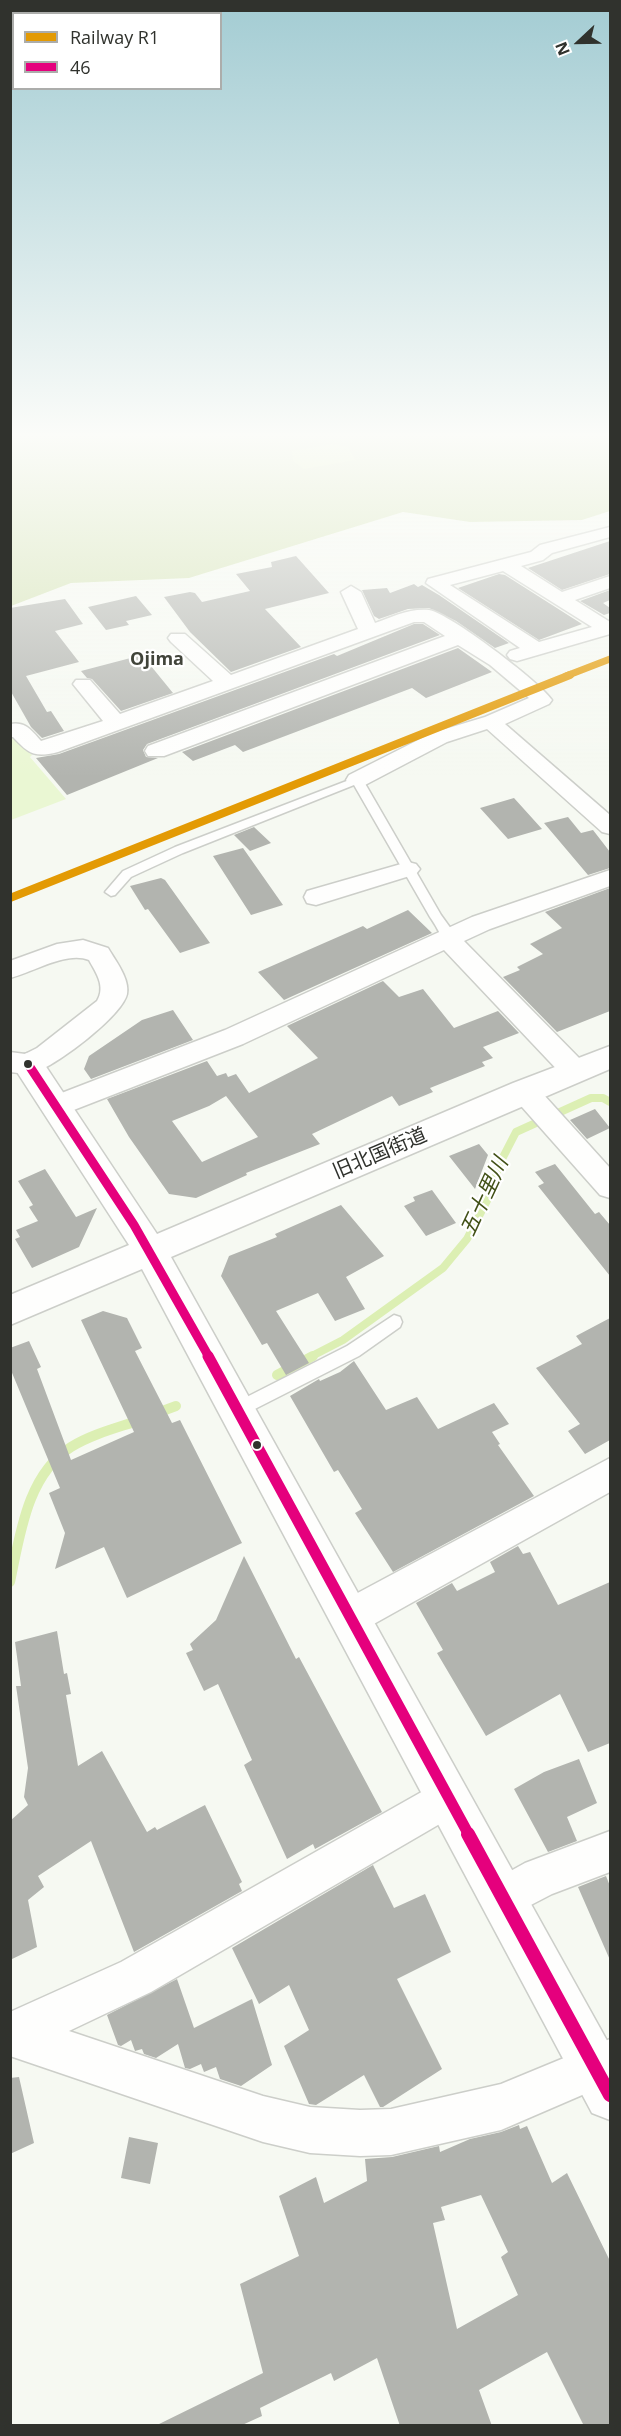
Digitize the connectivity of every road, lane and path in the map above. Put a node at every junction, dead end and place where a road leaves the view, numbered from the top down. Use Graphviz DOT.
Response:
graph roads {
  1 [pos="545,550"];
  2 [pos="507,565"];
  3 [pos="610,582"];
  4 [pos="351,592"];
  5 [pos="560,599"];
  6 [pos="609,628"];
  7 [pos="373,632"];
  8 [pos="460,637"];
  9 [pos="178,638"];
  10 [pos="535,649"];
  11 [pos="497,661"];
  12 [pos="83,684"];
  13 [pos="229,684"];
  14 [pos="491,722"];
  15 [pos="13,724"];
  16 [pos="117,724"];
  17 [pos="156,751"];
  18 [pos="357,780"];
  19 [pos="610,826"];
  20 [pos="408,869"];
  21 [pos="610,878"];
  22 [pos="111,892"];
  23 [pos="316,897"];
  24 [pos="448,939"];
  25 [pos="10,970"];
  26 [pos="610,1057"];
  27 [pos="19,1063"];
  28 [pos="575,1071"];
  29 [pos="56,1106"];
  30 [pos="540,1108"];
  31 [pos="610,1187"];
  32 [pos="150,1253"];
  33 [pos="10,1311"];
  34 [pos="394,1322"];
  35 [pos="237,1410"];
  36 [pos="610,1474"];
  37 [pos="351,1617"];
  38 [pos="448,1797"];
  39 [pos="610,1852"];
  40 [pos="504,1898"];
  41 [pos="13,2034"];
  42 [pos="606,2075"];
  1 -- 2 [label="street"];
  2 -- 5 [label="street"];
  2 -- 10 [label="street"];
  3 -- 5 [label="street"];
  4 -- 7 [label="street"];
  5 -- 6 [label="street"];
  6 -- 10 [label="street"];
  7 -- 8 [label="street"];
  7 -- 13 [label="street"];
  8 -- 11 [label="street"];
  8 -- 17 [label="street"];
  9 -- 13 [label="street"];
  10 -- 11 [label="street"];
  11 -- 14 [label="street"];
  12 -- 16 [label="street"];
  13 -- 16 [label="street"];
  14 -- 18 [label="street"];
  14 -- 19 [label="street"];
  15 -- 16 [label="street"];
  18 -- 20 [label="lane"];
  18 -- 22 [label="lane"];
  20 -- 23 [label="street"];
  20 -- 24 [label="lane"];
  21 -- 24 [label="street"];
  24 -- 28 [label="street"];
  24 -- 29 [label="street"];
  25 -- 27 [label="street"];
  26 -- 28 [label="main road, 旧北国街道"];
  27 -- 29 [label="main road"];
  28 -- 30 [label="main road, 旧北国街道"];
  29 -- 32 [label="main road"];
  30 -- 31 [label="street"];
  30 -- 32 [label="main road, 旧北国街道"];
  32 -- 33 [label="main road, 旧北国街道"];
  32 -- 35 [label="main road"];
  34 -- 35 [label="lane"];
  35 -- 37 [label="main road"];
  36 -- 37 [label="street"];
  37 -- 38 [label="main road"];
  38 -- 40 [label="main road"];
  38 -- 41 [label="street"];
  39 -- 40 [label="street"];
  40 -- 42 [label="main road"];
  41 -- 42 [label="street"];
}
